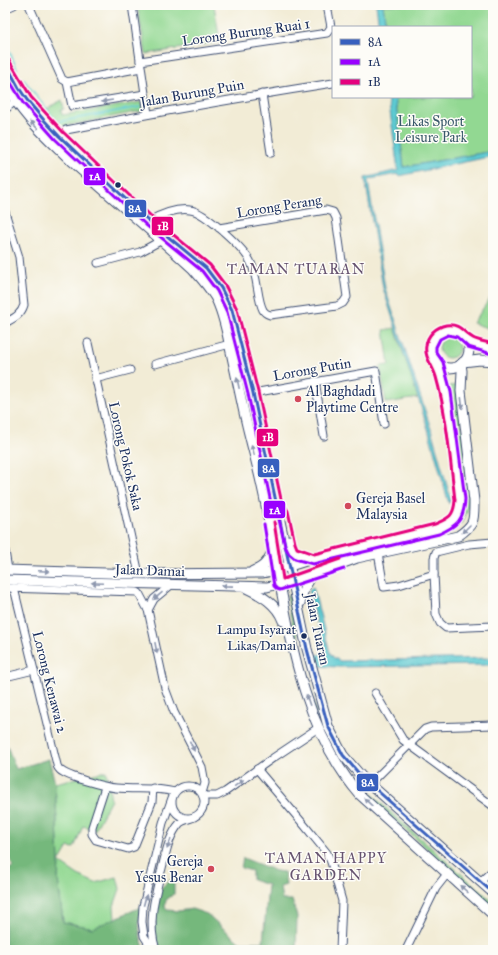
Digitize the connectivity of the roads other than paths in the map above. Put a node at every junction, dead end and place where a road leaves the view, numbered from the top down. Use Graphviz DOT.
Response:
graph roads {
  1 [pos="14,5"];
  2 [pos="29,5"];
  3 [pos="132,5"];
  4 [pos="327,5"];
  5 [pos="5,9"];
  6 [pos="5,62"];
  7 [pos="141,64"];
  8 [pos="5,74"];
  9 [pos="66,82"];
  10 [pos="5,84"];
  11 [pos="332,84"];
  12 [pos="145,94"];
  13 [pos="262,94"];
  14 [pos="14,101"];
  15 [pos="5,110"];
  16 [pos="148,114"];
  17 [pos="59,136"];
  18 [pos="271,153"];
  19 [pos="5,212"];
  20 [pos="150,221"];
  21 [pos="219,228"];
  22 [pos="162,240"];
  23 [pos="98,263"];
  24 [pos="5,324"];
  25 [pos="467,340"];
  26 [pos="88,343"];
  27 [pos="230,344"];
  28 [pos="493,349"];
  29 [pos="493,361"];
  30 [pos="462,363"];
  31 [pos="155,364"];
  32 [pos="438,364"];
  33 [pos="130,370"];
  34 [pos="95,379"];
  35 [pos="316,381"];
  36 [pos="253,393"];
  37 [pos="384,424"];
  38 [pos="324,436"];
  39 [pos="276,501"];
  40 [pos="493,542"];
  41 [pos="273,546"];
  42 [pos="5,551"];
  43 [pos="378,553"];
  44 [pos="314,559"];
  45 [pos="291,567"];
  46 [pos="6,570"];
  47 [pos="278,570"];
  48 [pos="139,574"];
  49 [pos="244,574"];
  50 [pos="313,574"];
  51 [pos="434,574"];
  52 [pos="5,580"];
  53 [pos="293,581"];
  54 [pos="172,585"];
  55 [pos="280,585"];
  56 [pos="242,587"];
  57 [pos="5,588"];
  58 [pos="14,588"];
  59 [pos="148,610"];
  60 [pos="301,615"];
  61 [pos="493,626"];
  62 [pos="294,651"];
  63 [pos="34,670"];
  64 [pos="5,677"];
  65 [pos="375,693"];
  66 [pos="493,725"];
  67 [pos="318,728"];
  68 [pos="408,745"];
  69 [pos="343,755"];
  70 [pos="257,769"];
  71 [pos="370,784"];
  72 [pos="105,787"];
  73 [pos="153,788"];
  74 [pos="173,795"];
  75 [pos="203,795"];
  76 [pos="493,806"];
  77 [pos="194,817"];
  78 [pos="493,870"];
  79 [pos="447,874"];
  80 [pos="480,882"];
  81 [pos="493,893"];
  82 [pos="142,915"];
  83 [pos="152,915"];
  84 [pos="493,915"];
  85 [pos="154,950"];
  86 [pos="340,950"];
  87 [pos="406,950"];
  1 -- 5 [label="street"];
  2 -- 9 [label="street"];
  3 -- 7 [label="street"];
  4 -- 7 [label="street, Lorong Burung Ruai 1"];
  6 -- 17 [label="main road, Jalan Tuaran"];
  7 -- 9 [label="street, Lorong Burung Ruai 1"];
  7 -- 12 [label="street"];
  8 -- 14 [label="main road"];
  12 -- 9 [label="street, one-way"];
  10 -- 14 [label="main road, Jalan Tuaran"];
  11 -- 13 [label="street, Jalan Burung Puin"];
  12 -- 16 [label="street"];
  13 -- 16 [label="street, Jalan Burung Puin"];
  13 -- 18 [label="street"];
  14 -- 15 [label="street"];
  22 -- 14 [label="main road, Jalan Tuaran, one-way"];
  16 -- 17 [label="street, Jalan Burung Puin"];
  17 -- 20 [label="main road, Jalan Tuaran"];
  19 -- 24 [label="street"];
  20 -- 21 [label="street, Lorong Perang"];
  20 -- 36 [label="main road, Jalan Tuaran"];
  21 -- 21 [label="street, Lorong Perang"];
  22 -- 23 [label="street"];
  22 -- 27 [label="main road, Jalan Tuaran"];
  25 -- 28 [label="main road"];
  25 -- 30 [label="main road"];
  25 -- 32 [label="main road"];
  26 -- 34 [label="street, Lorong Pokok Saka"];
  27 -- 31 [label="street"];
  41 -- 27 [label="main road, Jalan Tuaran, one-way"];
  29 -- 30 [label="main road"];
  30 -- 32 [label="main road"];
  30 -- 43 [label="main road, Jalan Damai, one-way"];
  32 -- 44 [label="main road, Jalan Damai"];
  33 -- 34 [label="street"];
  34 -- 48 [label="street, Lorong Pokok Saka"];
  35 -- 36 [label="street, Lorong Putin"];
  35 -- 37 [label="street, Lorong Putin"];
  35 -- 38 [label="street"];
  36 -- 39 [label="main road, Jalan Tuaran"];
  39 -- 44 [label="main road"];
  39 -- 45 [label="main road, Jalan Tuaran"];
  40 -- 51 [label="street"];
  41 -- 47 [label="main road, Jalan Tuaran"];
  41 -- 49 [label="main road"];
  42 -- 46 [label="street"];
  43 -- 50 [label="main road, Jalan Damai"];
  43 -- 51 [label="street"];
  44 -- 45 [label="main road, Jalan Damai"];
  45 -- 47 [label="main road, Jalan Damai"];
  45 -- 53 [label="main road, Jalan Tuaran"];
  46 -- 48 [label="main road, Jalan Damai, one-way"];
  47 -- 49 [label="main road, Jalan Damai"];
  47 -- 55 [label="main road, Jalan Tuaran"];
  48 -- 49 [label="main road, Jalan Damai"];
  50 -- 53 [label="main road, Jalan Damai"];
  50 -- 60 [label="main road"];
  51 -- 61 [label="street"];
  54 -- 52 [label="main road, Jalan Damai, one-way"];
  53 -- 55 [label="main road, Jalan Damai"];
  53 -- 60 [label="main road, Jalan Tuaran"];
  56 -- 54 [label="main road, Jalan Damai, one-way"];
  54 -- 59 [label="street, one-way"];
  55 -- 56 [label="main road, Jalan Damai"];
  55 -- 62 [label="main road, Jalan Tuaran"];
  56 -- 62 [label="main road"];
  57 -- 58 [label="street"];
  58 -- 59 [label="street"];
  58 -- 63 [label="street, Lorong Kenawai 2"];
  59 -- 75 [label="street, one-way"];
  60 -- 69 [label="main road, Jalan Tuaran"];
  67 -- 62 [label="main road, Jalan Tuaran, one-way"];
  63 -- 64 [label="street"];
  63 -- 72 [label="street, Lorong Kenawai 2"];
  65 -- 68 [label="street"];
  66 -- 68 [label="street"];
  67 -- 69 [label="main road"];
  67 -- 70 [label="street"];
  79 -- 67 [label="main road, Jalan Tuaran, one-way"];
  68 -- 71 [label="street"];
  68 -- 76 [label="street"];
  69 -- 71 [label="main road, Jalan Tuaran"];
  75 -- 70 [label="street, one-way"];
  70 -- 86 [label="street"];
  71 -- 80 [label="main road, Jalan Tuaran"];
  72 -- 73 [label="street"];
  72 -- 73 [label="street"];
  73 -- 74 [label="street"];
  74 -- 75 [label="street"];
  74 -- 77 [label="street"];
  82 -- 74 [label="street, one-way"];
  75 -- 77 [label="street"];
  77 -- 83 [label="street, one-way"];
  78 -- 80 [label="street"];
  84 -- 79 [label="main road, Jalan Tuaran, one-way"];
  79 -- 87 [label="street"];
  80 -- 81 [label="main road, Jalan Tuaran"];
  82 -- 83 [label="street"];
  82 -- 85 [label="street"];
  83 -- 85 [label="street"];
}
